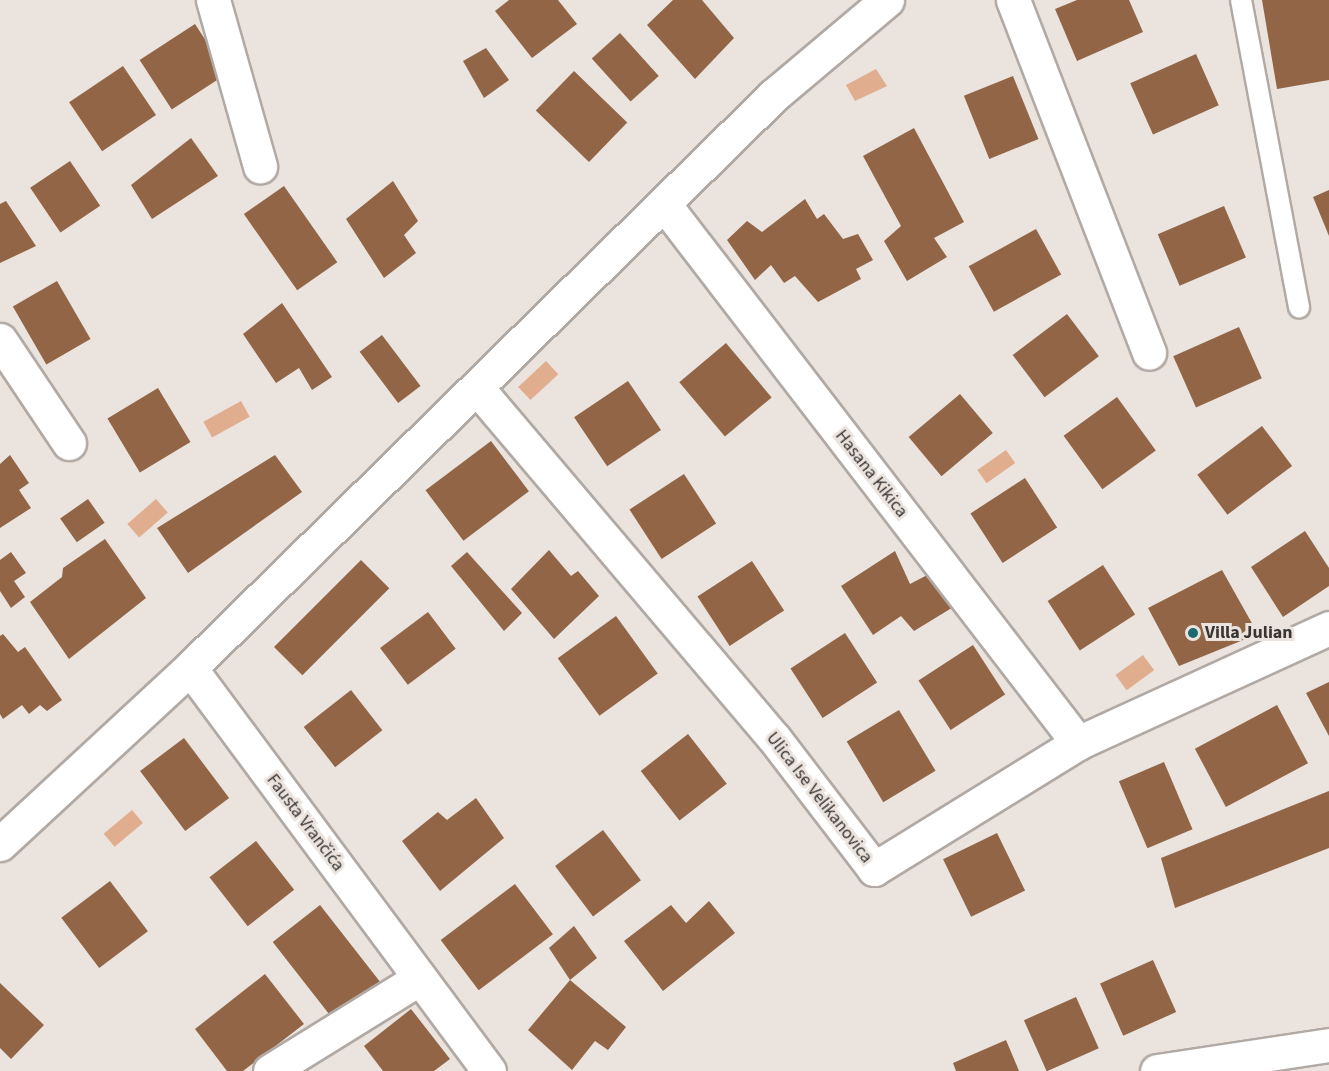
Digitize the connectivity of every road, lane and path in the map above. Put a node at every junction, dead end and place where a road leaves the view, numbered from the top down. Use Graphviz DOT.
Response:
graph roads {
  1 [pos="213,0"];
  2 [pos="887,0"];
  3 [pos="1013,0"];
  4 [pos="1241,0"];
  5 [pos="260,166"];
  6 [pos="664,204"];
  7 [pos="1299,308"];
  8 [pos="0,340"];
  9 [pos="1149,353"];
  10 [pos="477,388"];
  11 [pos="69,443"];
  12 [pos="1329,628"];
  13 [pos="190,668"];
  14 [pos="1078,743"];
  15 [pos="0,844"];
  16 [pos="420,978"];
  17 [pos="1329,1045"];
  18 [pos="270,1071"];
  19 [pos="489,1071"];
  20 [pos="1157,1071"];
  1 -- 5 [label="street"];
  2 -- 6 [label="street"];
  3 -- 9 [label="street"];
  4 -- 7 [label="lane"];
  6 -- 10 [label="street"];
  6 -- 14 [label="street, Hasana Kikica"];
  8 -- 11 [label="street"];
  10 -- 13 [label="street"];
  10 -- 14 [label="street, Ulica Ise Velikanovica"];
  12 -- 14 [label="street, Ulica Ise Velikanovica"];
  13 -- 15 [label="street"];
  13 -- 16 [label="street, Fausta Vrančića"];
  16 -- 18 [label="street"];
  16 -- 19 [label="street, Fausta Vrančića"];
  17 -- 20 [label="street"];
}
